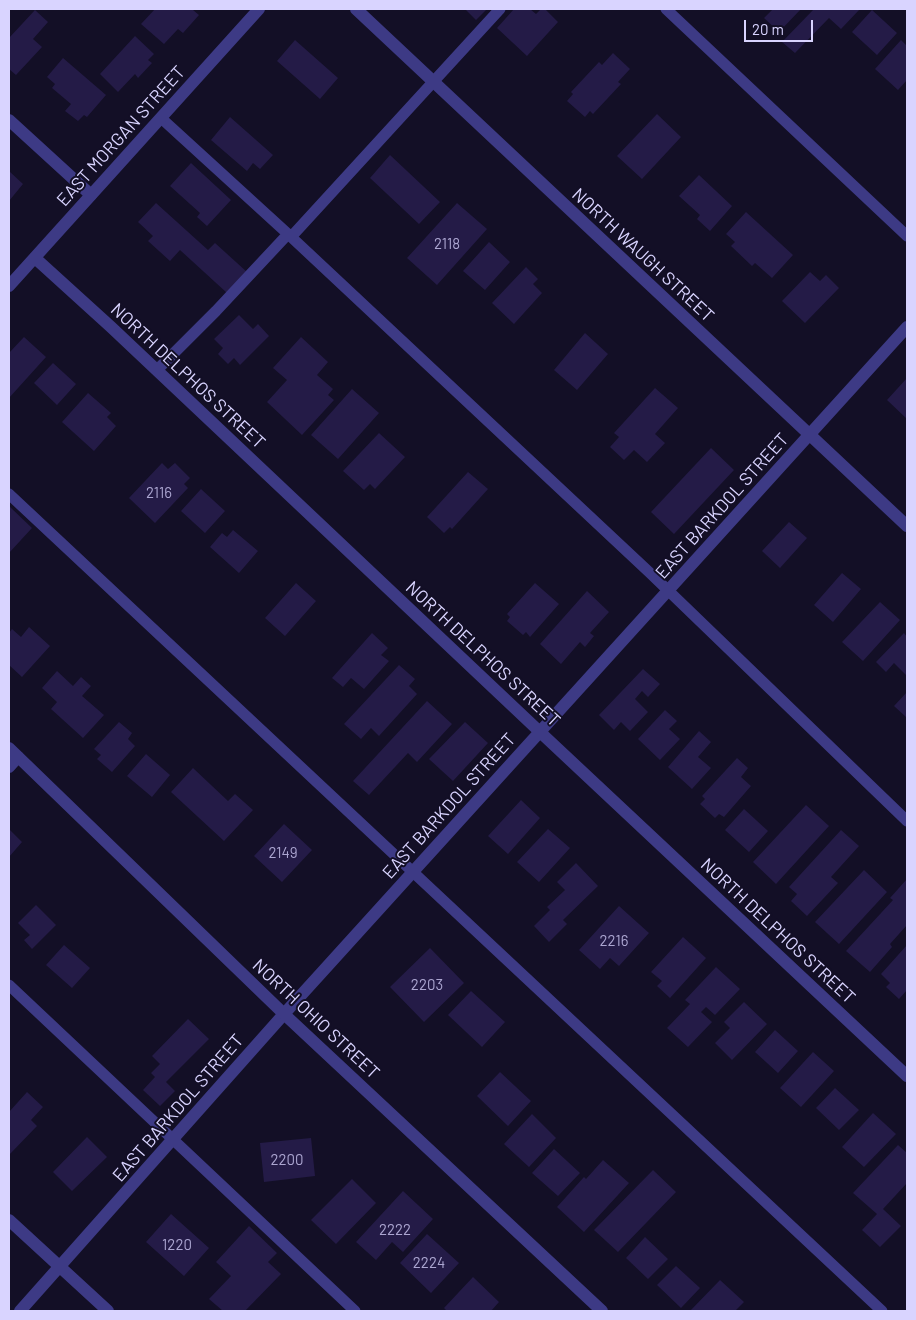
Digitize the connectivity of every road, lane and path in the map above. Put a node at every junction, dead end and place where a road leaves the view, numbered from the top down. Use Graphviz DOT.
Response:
graph roads {
  1 [pos="259,9"];
  2 [pos="356,9"];
  3 [pos="500,9"];
  4 [pos="666,9"];
  5 [pos="433,82"];
  6 [pos="161,118"];
  7 [pos="9,120"];
  8 [pos="91,196"];
  9 [pos="290,235"];
  10 [pos="907,236"];
  11 [pos="34,258"];
  12 [pos="9,286"];
  13 [pos="907,326"];
  14 [pos="157,370"];
  15 [pos="810,436"];
  16 [pos="9,494"];
  17 [pos="907,526"];
  18 [pos="668,592"];
  19 [pos="540,732"];
  20 [pos="13,752"];
  21 [pos="9,766"];
  22 [pos="907,821"];
  23 [pos="412,872"];
  24 [pos="9,985"];
  25 [pos="284,1014"];
  26 [pos="907,1076"];
  27 [pos="174,1140"];
  28 [pos="9,1220"];
  29 [pos="60,1267"];
  30 [pos="20,1311"];
  31 [pos="108,1311"];
  32 [pos="355,1311"];
  33 [pos="602,1311"];
  34 [pos="882,1311"];
  1 -- 6 [label="street, EAST MORGAN STREET"];
  2 -- 5 [label="street, NORTH WAUGH STREET"];
  3 -- 5 [label="lane"];
  4 -- 10 [label="lane"];
  5 -- 9 [label="lane"];
  5 -- 15 [label="street, NORTH WAUGH STREET"];
  6 -- 8 [label="street, EAST MORGAN STREET"];
  6 -- 9 [label="lane"];
  7 -- 8 [label="street"];
  8 -- 11 [label="street, EAST MORGAN STREET"];
  9 -- 14 [label="lane"];
  9 -- 18 [label="lane"];
  11 -- 12 [label="street, EAST MORGAN STREET"];
  11 -- 14 [label="street, NORTH DELPHOS STREET"];
  13 -- 15 [label="street, EAST BARKDOL STREET"];
  14 -- 19 [label="street, NORTH DELPHOS STREET"];
  15 -- 17 [label="street, NORTH WAUGH STREET"];
  15 -- 18 [label="street, EAST BARKDOL STREET"];
  16 -- 23 [label="lane"];
  18 -- 19 [label="street, EAST BARKDOL STREET"];
  18 -- 22 [label="lane"];
  19 -- 23 [label="street, EAST BARKDOL STREET"];
  19 -- 26 [label="street, NORTH DELPHOS STREET"];
  20 -- 21 [label="street"];
  20 -- 25 [label="street, NORTH OHIO STREET"];
  23 -- 25 [label="street, EAST BARKDOL STREET"];
  23 -- 34 [label="lane"];
  24 -- 27 [label="lane"];
  25 -- 27 [label="street, EAST BARKDOL STREET"];
  25 -- 33 [label="street, NORTH OHIO STREET"];
  27 -- 29 [label="street, EAST BARKDOL STREET"];
  27 -- 32 [label="lane"];
  28 -- 29 [label="street"];
  29 -- 30 [label="street, EAST BARKDOL STREET"];
  29 -- 31 [label="street"];
}
